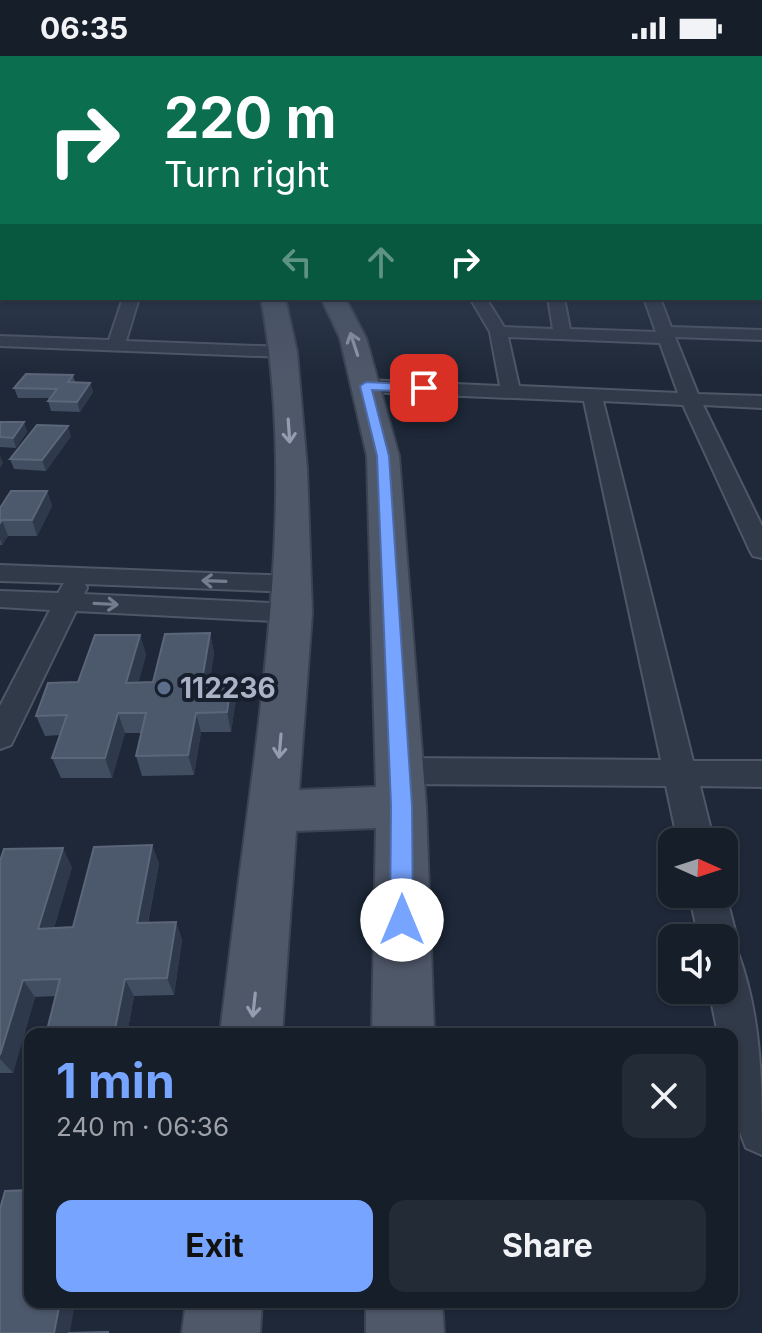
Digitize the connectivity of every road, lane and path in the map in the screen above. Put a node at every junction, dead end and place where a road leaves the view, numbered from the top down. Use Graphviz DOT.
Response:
graph roads {
  1 [pos="130,300"];
  2 [pos="273,300"];
  3 [pos="334,300"];
  4 [pos="479,300"];
  5 [pos="556,300"];
  6 [pos="653,300"];
  7 [pos="498,332"];
  8 [pos="562,334"];
  9 [pos="666,335"];
  10 [pos="762,335"];
  11 [pos="0,341"];
  12 [pos="116,346"];
  13 [pos="284,352"];
  14 [pos="366,386"];
  15 [pos="511,392"];
  16 [pos="592,395"];
  17 [pos="690,399"];
  18 [pos="762,402"];
  19 [pos="754,520"];
  20 [pos="762,551"];
  21 [pos="0,573"];
  22 [pos="79,576"];
  23 [pos="0,599"];
  24 [pos="292,599"];
  25 [pos="67,603"];
  26 [pos="0,737"];
  27 [pos="762,774"];
  28 [pos="680,775"];
  29 [pos="400,789"];
  30 [pos="274,812"];
  31 [pos="693,828"];
  32 [pos="733,1004"];
  33 [pos="252,1028"];
  34 [pos="403,1028"];
  35 [pos="762,1132"];
  36 [pos="223,1308"];
  37 [pos="404,1308"];
  38 [pos="221,1333"];
  39 [pos="405,1333"];
  1 -- 12 [label="street"];
  2 -- 13 [label="main road"];
  14 -- 3 [label="main road, one-way"];
  4 -- 7 [label="street"];
  5 -- 8 [label="street"];
  6 -- 9 [label="street"];
  7 -- 8 [label="street"];
  7 -- 15 [label="street"];
  8 -- 9 [label="street"];
  9 -- 10 [label="street"];
  9 -- 17 [label="street"];
  11 -- 12 [label="street"];
  12 -- 13 [label="street"];
  13 -- 24 [label="main road, one-way"];
  14 -- 15 [label="street"];
  14 -- 29 [label="main road"];
  15 -- 16 [label="street"];
  16 -- 17 [label="street"];
  16 -- 28 [label="street"];
  17 -- 18 [label="street"];
  17 -- 19 [label="street"];
  19 -- 20 [label="street"];
  21 -- 22 [label="street"];
  24 -- 22 [label="street, one-way"];
  22 -- 25 [label="street"];
  23 -- 25 [label="street"];
  25 -- 24 [label="street, one-way"];
  24 -- 30 [label="main road, one-way"];
  25 -- 26 [label="street"];
  27 -- 28 [label="street"];
  28 -- 29 [label="street"];
  28 -- 31 [label="street"];
  29 -- 30 [label="main road"];
  29 -- 34 [label="main road"];
  30 -- 33 [label="main road, one-way"];
  32 -- 35 [label="street"];
  36 -- 38 [label="main road"];
  37 -- 39 [label="main road"];
}
